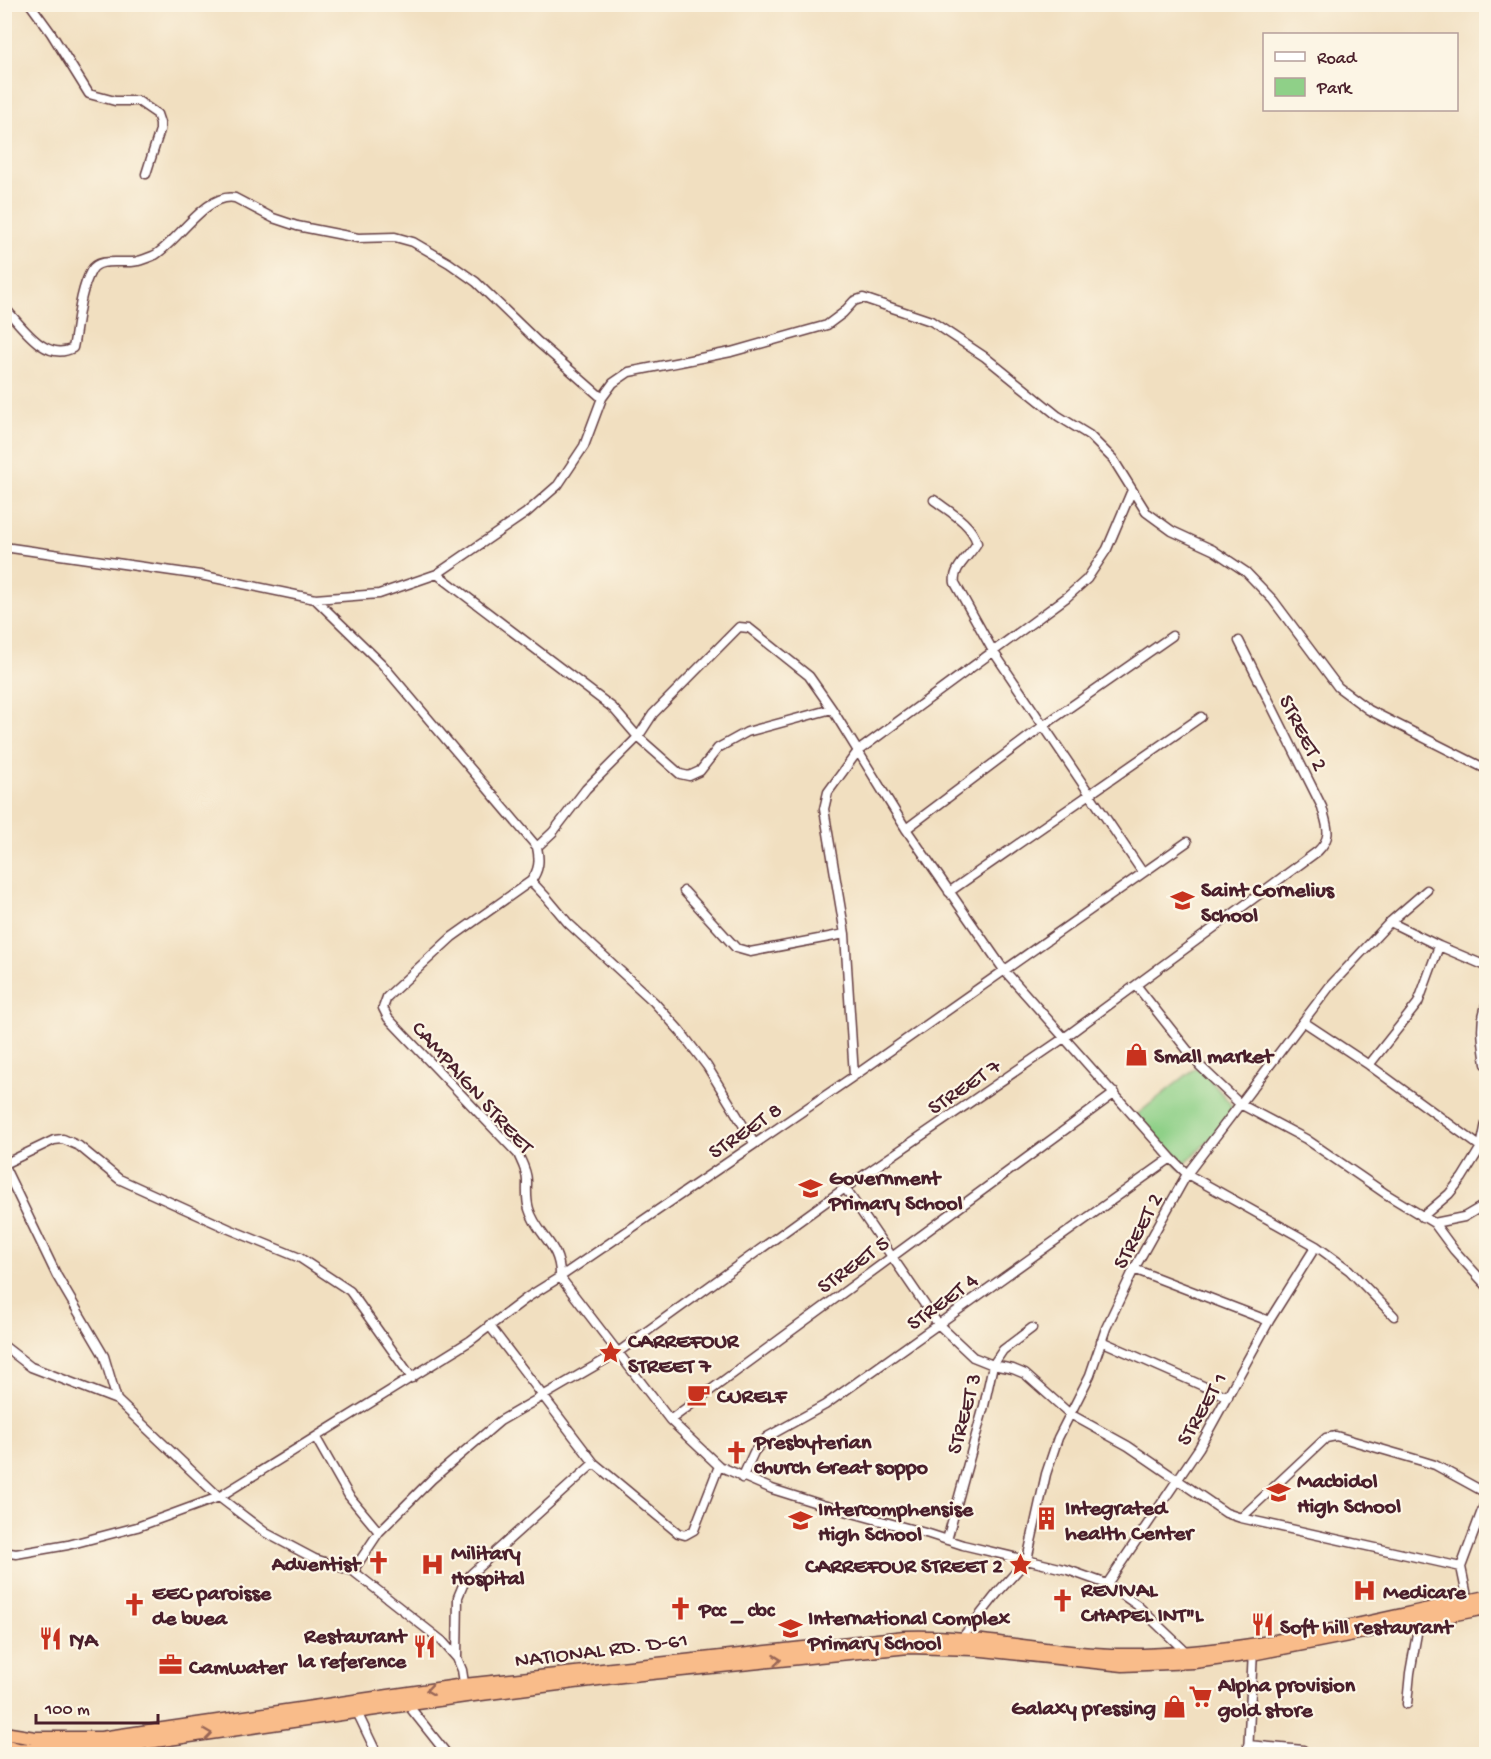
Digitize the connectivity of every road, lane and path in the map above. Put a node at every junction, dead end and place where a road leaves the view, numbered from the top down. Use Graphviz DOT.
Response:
graph roads {
  1 [pos="30,4"];
  2 [pos="146,174"];
  3 [pos="4,307"];
  4 [pos="602,398"];
  5 [pos="1132,490"];
  6 [pos="934,500"];
  7 [pos="4,547"];
  8 [pos="437,574"];
  9 [pos="315,599"];
  10 [pos="1172,636"];
  11 [pos="1239,641"];
  12 [pos="993,651"];
  13 [pos="832,709"];
  14 [pos="1201,717"];
  15 [pos="1043,726"];
  16 [pos="638,737"];
  17 [pos="858,751"];
  18 [pos="1486,769"];
  19 [pos="1089,794"];
  20 [pos="906,829"];
  21 [pos="1187,842"];
  22 [pos="1326,842"];
  23 [pos="537,847"];
  24 [pos="1143,873"];
  25 [pos="531,881"];
  26 [pos="1427,890"];
  27 [pos="684,891"];
  28 [pos="949,892"];
  29 [pos="1390,922"];
  30 [pos="845,934"];
  31 [pos="1439,946"];
  32 [pos="1486,966"];
  33 [pos="1004,970"];
  34 [pos="1136,986"];
  35 [pos="1486,1005"];
  36 [pos="1304,1022"];
  37 [pos="1064,1038"];
  38 [pos="1486,1064"];
  39 [pos="1369,1065"];
  40 [pos="854,1076"];
  41 [pos="1114,1093"];
  42 [pos="1240,1104"];
  43 [pos="1486,1123"];
  44 [pos="754,1143"];
  45 [pos="1481,1147"];
  46 [pos="1171,1158"];
  47 [pos="4,1165"];
  48 [pos="1187,1174"];
  49 [pos="845,1188"];
  50 [pos="1486,1204"];
  51 [pos="1422,1217"];
  52 [pos="1434,1223"];
  53 [pos="1316,1246"];
  54 [pos="893,1255"];
  55 [pos="1134,1269"];
  56 [pos="561,1277"];
  57 [pos="1486,1285"];
  58 [pos="1394,1316"];
  59 [pos="1269,1321"];
  60 [pos="938,1324"];
  61 [pos="489,1325"];
  62 [pos="1032,1328"];
  63 [pos="1101,1341"];
  64 [pos="4,1346"];
  65 [pos="617,1353"];
  66 [pos="993,1365"];
  67 [pos="412,1378"];
  68 [pos="541,1396"];
  69 [pos="1228,1397"];
  70 [pos="117,1400"];
  71 [pos="1070,1414"];
  72 [pos="670,1420"];
  73 [pos="316,1438"];
  74 [pos="594,1462"];
  75 [pos="718,1466"];
  76 [pos="742,1478"];
  77 [pos="1178,1479"];
  78 [pos="1486,1493"];
  79 [pos="219,1497"];
  80 [pos="1486,1500"];
  81 [pos="1241,1518"];
  82 [pos="379,1532"];
  83 [pos="946,1540"];
  84 [pos="4,1552"];
  85 [pos="1027,1560"];
  86 [pos="1461,1567"];
  87 [pos="353,1571"];
  88 [pos="1107,1584"];
  89 [pos="1486,1598"];
  90 [pos="1469,1606"];
  91 [pos="1486,1608"];
  92 [pos="1419,1622"];
  93 [pos="962,1638"];
  94 [pos="1253,1649"];
  95 [pos="1190,1658"];
  96 [pos="457,1659"];
  97 [pos="465,1690"];
  98 [pos="1407,1704"];
  99 [pos="408,1705"];
  100 [pos="357,1712"];
  101 [pos="4,1733"];
  102 [pos="4,1745"];
  103 [pos="19,1747"];
  104 [pos="1248,1750"];
  105 [pos="1303,1750"];
  106 [pos="67,1752"];
  107 [pos="377,1755"];
  108 [pos="447,1755"];
  1 -- 2 [label="street"];
  3 -- 4 [label="street"];
  4 -- 5 [label="street"];
  4 -- 8 [label="street"];
  5 -- 12 [label="street"];
  5 -- 18 [label="street"];
  6 -- 12 [label="street"];
  7 -- 9 [label="street"];
  8 -- 9 [label="street"];
  8 -- 16 [label="street"];
  9 -- 23 [label="street"];
  10 -- 15 [label="street"];
  11 -- 22 [label="street, STREET 2"];
  12 -- 15 [label="street"];
  12 -- 17 [label="street"];
  13 -- 16 [label="street"];
  13 -- 16 [label="street"];
  13 -- 17 [label="street"];
  14 -- 19 [label="street"];
  15 -- 19 [label="street"];
  15 -- 20 [label="street"];
  16 -- 23 [label="street"];
  17 -- 20 [label="street"];
  17 -- 30 [label="street"];
  19 -- 24 [label="street"];
  19 -- 28 [label="street"];
  20 -- 28 [label="street"];
  21 -- 24 [label="street, STREET 8"];
  22 -- 34 [label="street, STREET 7"];
  23 -- 25 [label="street"];
  24 -- 33 [label="street, STREET 8"];
  25 -- 44 [label="street"];
  25 -- 56 [label="street, CAMPAIGN STREET"];
  26 -- 29 [label="street, STREET 2"];
  27 -- 30 [label="street"];
  28 -- 33 [label="street"];
  29 -- 31 [label="street"];
  29 -- 36 [label="street, STREET 2"];
  30 -- 40 [label="street"];
  31 -- 32 [label="street"];
  31 -- 39 [label="street"];
  33 -- 37 [label="street"];
  33 -- 40 [label="street, STREET 8"];
  34 -- 37 [label="street, STREET 7"];
  34 -- 42 [label="street"];
  35 -- 38 [label="street"];
  36 -- 39 [label="street"];
  36 -- 42 [label="street, STREET 2"];
  37 -- 41 [label="street"];
  37 -- 49 [label="street, STREET 7"];
  39 -- 45 [label="street"];
  40 -- 44 [label="street, STREET 8"];
  41 -- 46 [label="street"];
  41 -- 54 [label="street, STREET 5"];
  42 -- 48 [label="street, STREET 2"];
  42 -- 51 [label="street"];
  43 -- 45 [label="street"];
  44 -- 56 [label="street, STREET 8"];
  45 -- 51 [label="street"];
  46 -- 48 [label="street"];
  46 -- 60 [label="street, STREET 4"];
  47 -- 67 [label="street"];
  47 -- 70 [label="street"];
  48 -- 53 [label="street"];
  48 -- 55 [label="street, STREET 2"];
  49 -- 54 [label="street"];
  49 -- 65 [label="street, STREET 7"];
  50 -- 52 [label="street"];
  51 -- 52 [label="street"];
  52 -- 57 [label="street"];
  53 -- 58 [label="street"];
  53 -- 59 [label="street, STREET 1"];
  54 -- 60 [label="street"];
  54 -- 72 [label="street, STREET 5"];
  55 -- 59 [label="street"];
  55 -- 63 [label="street, STREET 2"];
  56 -- 61 [label="street, STREET 8"];
  56 -- 65 [label="street, CAMPAIGN STREET"];
  59 -- 69 [label="street, STREET 1"];
  60 -- 66 [label="street"];
  60 -- 76 [label="street, STREET 4"];
  61 -- 67 [label="street, STREET 8"];
  61 -- 68 [label="street"];
  62 -- 66 [label="street"];
  63 -- 69 [label="street"];
  63 -- 71 [label="street, STREET 2"];
  64 -- 70 [label="street"];
  65 -- 68 [label="street, STREET 7"];
  65 -- 72 [label="street, CAMPAIGN STREET"];
  66 -- 71 [label="street"];
  66 -- 83 [label="street, STREET 3"];
  67 -- 73 [label="street, STREET 8"];
  68 -- 74 [label="street"];
  68 -- 82 [label="street, STREET 7"];
  69 -- 77 [label="street, STREET 1"];
  70 -- 79 [label="street"];
  71 -- 77 [label="street"];
  71 -- 85 [label="street, STREET 2"];
  72 -- 75 [label="street, CAMPAIGN STREET"];
  73 -- 79 [label="street, STREET 8"];
  73 -- 82 [label="street"];
  74 -- 75 [label="street"];
  74 -- 96 [label="street"];
  75 -- 76 [label="street, CAMPAIGN STREET"];
  76 -- 83 [label="street, CAMPAIGN STREET"];
  77 -- 81 [label="street"];
  77 -- 88 [label="street, STREET 1"];
  78 -- 81 [label="street"];
  79 -- 84 [label="street, STREET 8"];
  79 -- 87 [label="street"];
  80 -- 86 [label="street"];
  81 -- 86 [label="street"];
  82 -- 87 [label="street, STREET 7"];
  83 -- 85 [label="street, CAMPAIGN STREET"];
  85 -- 88 [label="street, CAMPAIGN STREET"];
  85 -- 93 [label="street, STREET 2"];
  86 -- 90 [label="street"];
  87 -- 96 [label="street"];
  88 -- 95 [label="street, CAMPAIGN STREET"];
  89 -- 90 [label="highway, NATIONAL RD. D-61"];
  90 -- 91 [label="highway, NATIONAL RD. D-61"];
  90 -- 92 [label="highway, NATIONAL RD. D-61"];
  90 -- 94 [label="highway, NATIONAL RD. D-61"];
  92 -- 94 [label="highway, NATIONAL RD. D-61"];
  92 -- 98 [label="street"];
  93 -- 95 [label="highway, NATIONAL RD. D-61"];
  93 -- 97 [label="highway, NATIONAL RD. D-61"];
  94 -- 95 [label="highway, NATIONAL RD. D-61"];
  94 -- 104 [label="street"];
  97 -- 95 [label="highway, NATIONAL RD. D-61, one-way"];
  96 -- 97 [label="street"];
  97 -- 99 [label="highway, NATIONAL RD. D-61"];
  97 -- 103 [label="highway, NATIONAL RD. D-61, one-way"];
  99 -- 100 [label="highway, NATIONAL RD. D-61"];
  99 -- 108 [label="street"];
  106 -- 100 [label="highway, NATIONAL RD. D-61, one-way"];
  100 -- 107 [label="street"];
  101 -- 103 [label="highway, NATIONAL RD. D-61"];
  102 -- 103 [label="highway, NATIONAL RD. D-61"];
  103 -- 106 [label="highway, NATIONAL RD. D-61"];
  104 -- 105 [label="street"];
}
